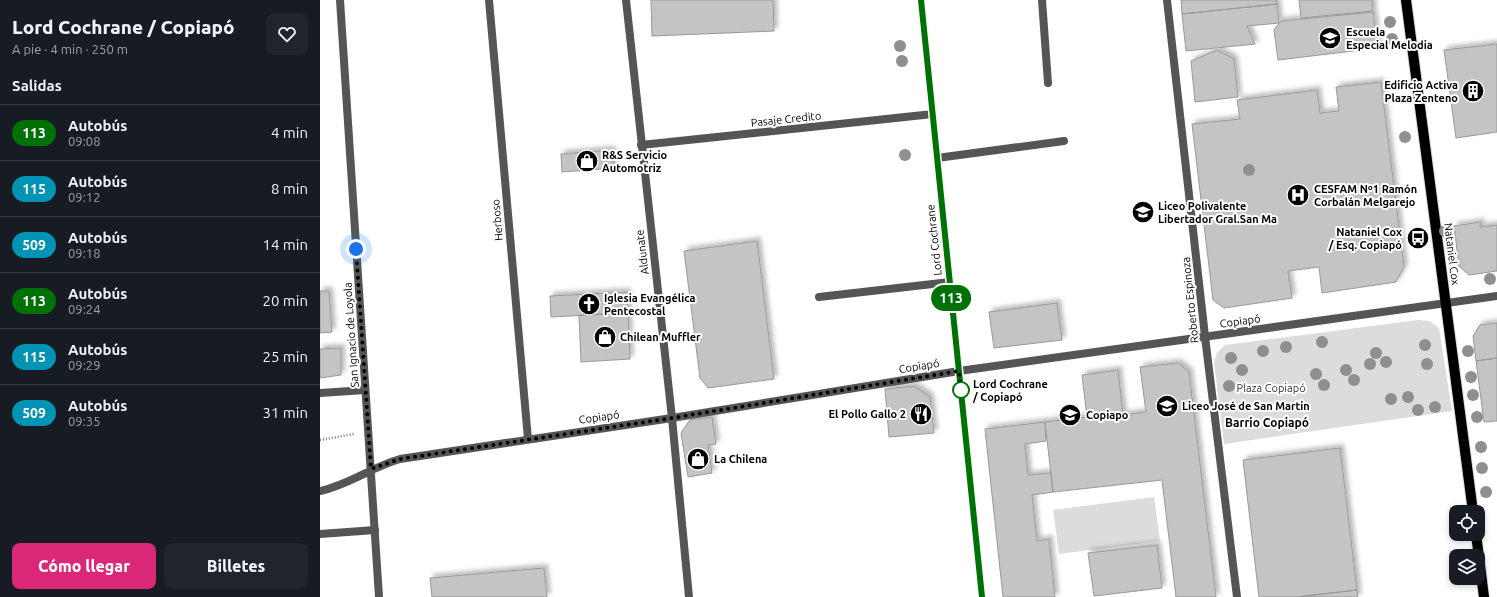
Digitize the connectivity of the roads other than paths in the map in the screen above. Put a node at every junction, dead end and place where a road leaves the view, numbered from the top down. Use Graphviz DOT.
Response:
graph roads {
  1 [pos="340,0"];
  2 [pos="489,0"];
  3 [pos="626,0"];
  4 [pos="921,0"];
  5 [pos="1042,0"];
  6 [pos="1167,0"];
  7 [pos="1406,0"];
  8 [pos="1048,83"];
  9 [pos="933,114"];
  10 [pos="1064,141"];
  11 [pos="641,145"];
  12 [pos="937,158"];
  13 [pos="950,282"];
  14 [pos="1497,296"];
  15 [pos="819,297"];
  16 [pos="1446,304"];
  17 [pos="1205,337"];
  18 [pos="959,371"];
  19 [pos="365,390"];
  20 [pos="320,393"];
  21 [pos="672,418"];
  22 [pos="528,439"];
  23 [pos="371,469"];
  24 [pos="320,491"];
  25 [pos="1472,505"];
  26 [pos="375,530"];
  27 [pos="320,534"];
  28 [pos="1477,541"];
  29 [pos="379,597"];
  30 [pos="689,597"];
  31 [pos="982,597"];
  32 [pos="1237,597"];
  33 [pos="1484,597"];
  1 -- 19 [label="street, San Ignacio de Loyola"];
  2 -- 22 [label="street, Herboso"];
  3 -- 11 [label="street, Aldunate"];
  4 -- 9 [label="street, Lord Cochrane"];
  5 -- 8 [label="street"];
  6 -- 17 [label="street, Roberto Espinoza"];
  7 -- 16 [label="main road, Nataniel Cox"];
  9 -- 11 [label="street, Pasaje Credito"];
  9 -- 12 [label="street, Lord Cochrane"];
  10 -- 12 [label="street"];
  11 -- 21 [label="street, Aldunate"];
  12 -- 13 [label="street, Lord Cochrane"];
  13 -- 15 [label="street"];
  13 -- 18 [label="street, Lord Cochrane"];
  14 -- 16 [label="street, Copiapó"];
  16 -- 17 [label="street, Copiapó"];
  16 -- 25 [label="main road, Nataniel Cox"];
  17 -- 18 [label="street, Copiapó"];
  17 -- 32 [label="street, Roberto Espinoza"];
  18 -- 21 [label="street, Copiapó"];
  18 -- 31 [label="street, Lord Cochrane"];
  19 -- 20 [label="street"];
  19 -- 23 [label="street, San Ignacio de Loyola"];
  21 -- 22 [label="street, Copiapó"];
  21 -- 30 [label="street, Aldunate"];
  22 -- 23 [label="street, Copiapó"];
  23 -- 24 [label="street, Copiapó"];
  23 -- 26 [label="street, San Ignacio de Loyola"];
  26 -- 27 [label="street"];
  26 -- 29 [label="street, San Ignacio de Loyola"];
  28 -- 33 [label="main road"];
}
